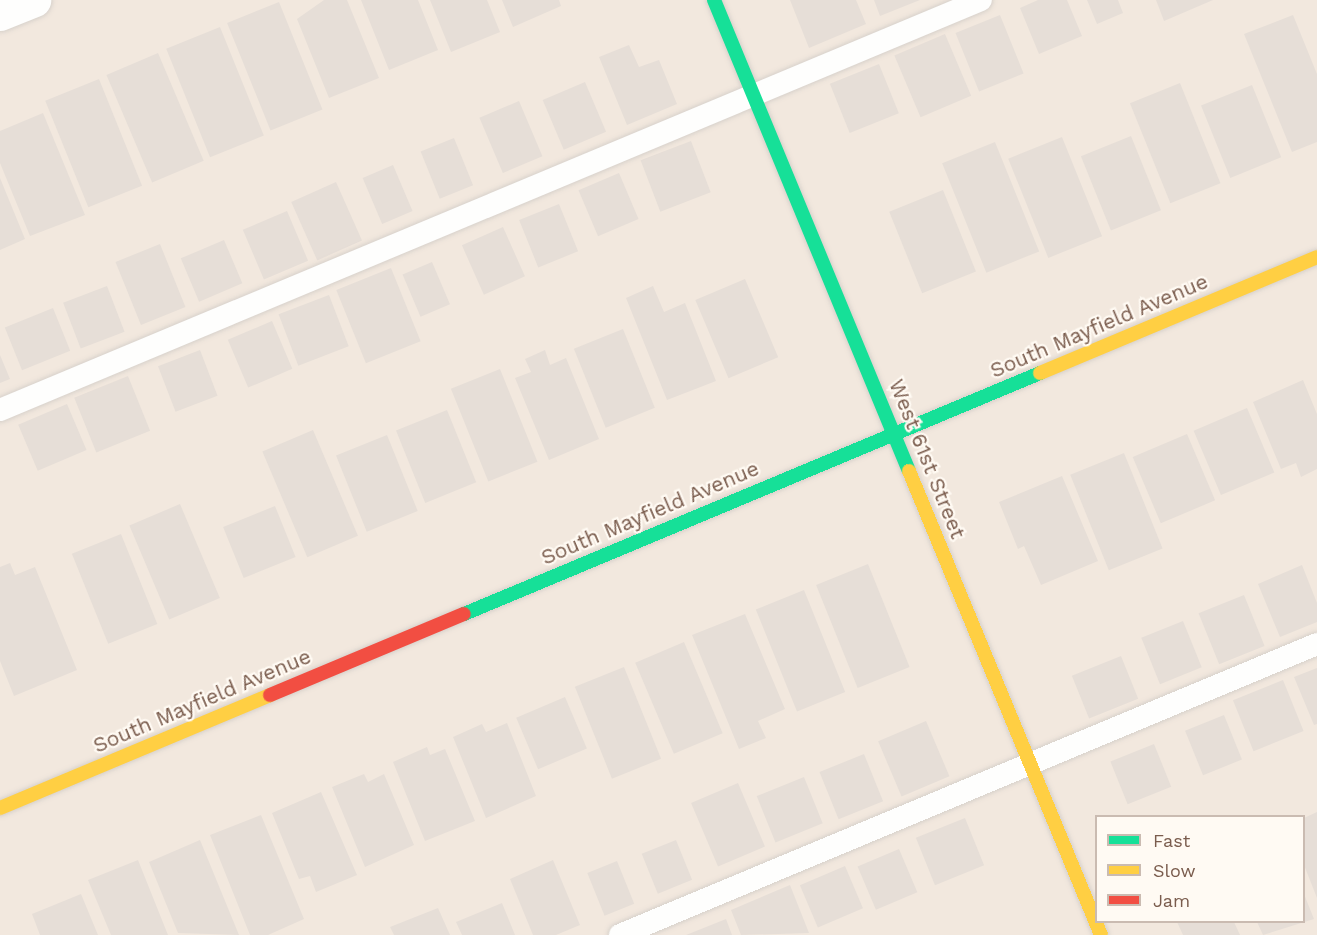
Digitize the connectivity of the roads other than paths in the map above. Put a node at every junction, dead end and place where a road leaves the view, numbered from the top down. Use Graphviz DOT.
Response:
graph roads {
  1 [pos="34,0"];
  2 [pos="714,0"];
  3 [pos="981,0"];
  4 [pos="0,14"];
  5 [pos="753,95"];
  6 [pos="1317,257"];
  7 [pos="0,410"];
  8 [pos="894,434"];
  9 [pos="1317,645"];
  10 [pos="1030,764"];
  11 [pos="0,808"];
  12 [pos="1095,921"];
  13 [pos="620,935"];
  1 -- 4 [label="street"];
  2 -- 5 [label="street, West 61st Street"];
  3 -- 5 [label="lane"];
  5 -- 7 [label="lane"];
  5 -- 8 [label="street, West 61st Street"];
  6 -- 8 [label="street, South Mayfield Avenue"];
  8 -- 10 [label="street, West 61st Street"];
  8 -- 11 [label="street, South Mayfield Avenue"];
  9 -- 10 [label="lane"];
  10 -- 12 [label="street, West 61st Street"];
  10 -- 13 [label="lane"];
}
